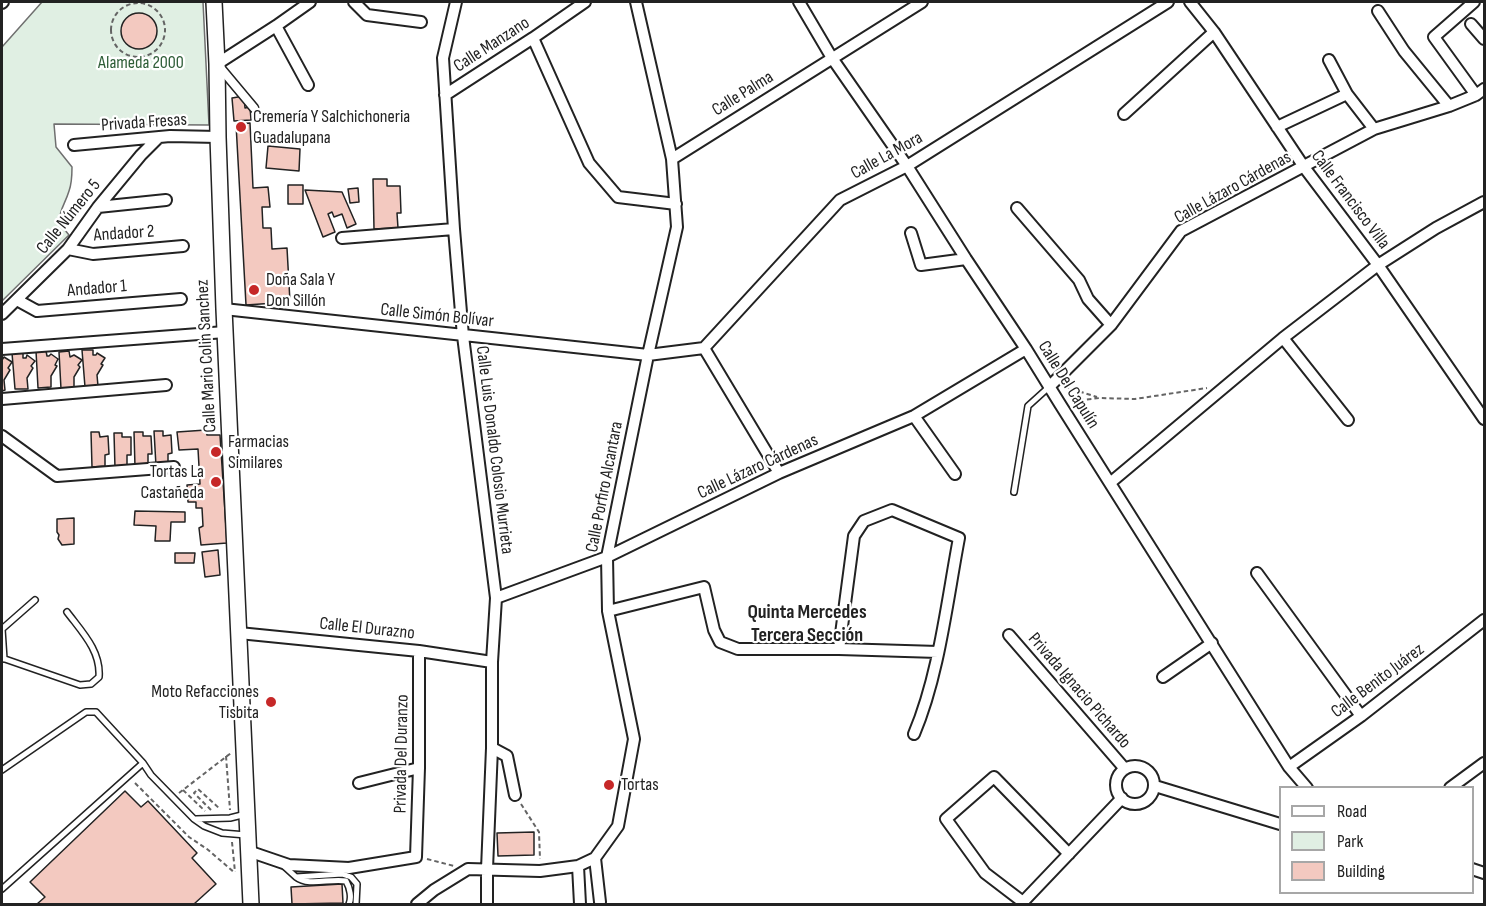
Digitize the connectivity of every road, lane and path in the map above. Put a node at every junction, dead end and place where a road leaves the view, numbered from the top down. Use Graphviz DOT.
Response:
graph roads {
  1 [pos="135,2"];
  2 [pos="214,2"];
  3 [pos="310,2"];
  4 [pos="354,2"];
  5 [pos="456,2"];
  6 [pos="585,2"];
  7 [pos="636,2"];
  8 [pos="799,2"];
  9 [pos="922,2"];
  10 [pos="1168,2"];
  11 [pos="1190,2"];
  12 [pos="1474,2"];
  13 [pos="1378,11"];
  14 [pos="421,22"];
  15 [pos="1471,24"];
  16 [pos="276,26"];
  17 [pos="1214,32"];
  18 [pos="533,38"];
  19 [pos="1485,39"];
  20 [pos="832,58"];
  21 [pos="1329,60"];
  22 [pos="218,64"];
  23 [pos="308,85"];
  24 [pos="1480,92"];
  25 [pos="1347,94"];
  26 [pos="445,95"];
  27 [pos="1449,106"];
  28 [pos="254,108"];
  29 [pos="1124,114"];
  30 [pos="1277,127"];
  31 [pos="1374,129"];
  32 [pos="159,137"];
  33 [pos="218,137"];
  34 [pos="74,146"];
  35 [pos="672,159"];
  36 [pos="907,166"];
  37 [pos="1304,167"];
  38 [pos="166,200"];
  39 [pos="1485,202"];
  40 [pos="676,204"];
  41 [pos="98,207"];
  42 [pos="1017,208"];
  43 [pos="454,228"];
  44 [pos="911,233"];
  45 [pos="342,238"];
  46 [pos="183,246"];
  47 [pos="68,249"];
  48 [pos="966,259"];
  49 [pos="1378,265"];
  50 [pos="181,299"];
  51 [pos="17,300"];
  52 [pos="224,309"];
  53 [pos="2,314"];
  54 [pos="1112,324"];
  55 [pos="225,332"];
  56 [pos="463,336"];
  57 [pos="1283,338"];
  58 [pos="705,348"];
  59 [pos="2,349"];
  60 [pos="1026,349"];
  61 [pos="648,355"];
  62 [pos="1051,384"];
  63 [pos="166,385"];
  64 [pos="1218,393"];
  65 [pos="1100,398"];
  66 [pos="2,399"];
  67 [pos="1060,404"];
  68 [pos="914,416"];
  69 [pos="1485,419"];
  70 [pos="1348,420"];
  71 [pos="2,436"];
  72 [pos="174,467"];
  73 [pos="779,473"];
  74 [pos="955,474"];
  75 [pos="1110,483"];
  76 [pos="1014,492"];
  77 [pos="607,557"];
  78 [pos="1257,573"];
  79 [pos="496,598"];
  80 [pos="35,600"];
  81 [pos="608,611"];
  82 [pos="67,612"];
  83 [pos="1485,620"];
  84 [pos="238,633"];
  85 [pos="1009,635"];
  86 [pos="1212,643"];
  87 [pos="839,649"];
  88 [pos="419,651"];
  89 [pos="938,652"];
  90 [pos="3,659"];
  91 [pos="492,662"];
  92 [pos="1162,677"];
  93 [pos="1361,716"];
  94 [pos="914,734"];
  95 [pos="492,748"];
  96 [pos="142,763"];
  97 [pos="217,763"];
  98 [pos="1485,763"];
  99 [pos="1289,767"];
  100 [pos="419,768"];
  101 [pos="1125,769"];
  102 [pos="2,770"];
  103 [pos="127,775"];
  104 [pos="359,783"];
  105 [pos="1155,786"];
  106 [pos="1305,786"];
  107 [pos="1453,786"];
  108 [pos="187,787"];
  109 [pos="183,790"];
  110 [pos="515,795"];
  111 [pos="1122,798"];
  112 [pos="230,812"];
  113 [pos="247,813"];
  114 [pos="194,819"];
  115 [pos="1279,823"];
  116 [pos="248,836"];
  117 [pos="248,851"];
  118 [pos="1069,854"];
  119 [pos="416,857"];
  120 [pos="595,858"];
  121 [pos="278,861"];
  122 [pos="578,866"];
  123 [pos="468,869"];
  124 [pos="487,869"];
  125 [pos="540,871"];
  126 [pos="296,877"];
  127 [pos="250,883"];
  128 [pos="2,887"];
  129 [pos="602,903"];
  130 [pos="1022,903"];
  131 [pos="251,904"];
  132 [pos="349,904"];
  133 [pos="356,904"];
  134 [pos="417,904"];
  135 [pos="488,904"];
  136 [pos="580,904"];
  1 -- 1 [label="path"];
  2 -- 22 [label="main road, Calle Mario Colin Sanchez"];
  3 -- 16 [label="street"];
  4 -- 14 [label="street"];
  5 -- 26 [label="street, Calle Luis Donaldo Colosio Murrieta"];
  6 -- 18 [label="street, Calle Manzano"];
  7 -- 35 [label="street, Calle Porfiro Alcantara"];
  8 -- 20 [label="street, Calle Del Capulín"];
  9 -- 20 [label="street, Calle Palma"];
  10 -- 36 [label="street, Calle La Mora"];
  11 -- 17 [label="street, Calle Francisco Villa"];
  12 -- 24 [label="street"];
  13 -- 27 [label="street"];
  15 -- 19 [label="street"];
  16 -- 22 [label="street"];
  16 -- 23 [label="street"];
  17 -- 29 [label="street"];
  17 -- 30 [label="street, Calle Francisco Villa"];
  18 -- 26 [label="street, Calle Manzano"];
  18 -- 40 [label="street"];
  20 -- 35 [label="street, Calle Palma"];
  20 -- 36 [label="street, Calle Del Capulín"];
  21 -- 25 [label="street"];
  22 -- 28 [label="street"];
  22 -- 33 [label="main road, Calle Mario Colin Sanchez"];
  24 -- 27 [label="street, Calle Lázaro Cárdenas"];
  25 -- 30 [label="street"];
  25 -- 31 [label="street"];
  26 -- 43 [label="street, Calle Luis Donaldo Colosio Murrieta"];
  27 -- 31 [label="street, Calle Lázaro Cárdenas"];
  30 -- 37 [label="street, Calle Francisco Villa"];
  31 -- 37 [label="street, Calle Lázaro Cárdenas"];
  32 -- 33 [label="street, Privada Fresas"];
  32 -- 34 [label="street, Privada Fresas"];
  32 -- 41 [label="street, Calle Número 5"];
  33 -- 52 [label="main road, Calle Mario Colin Sanchez"];
  35 -- 40 [label="street, Calle Porfiro Alcantara"];
  36 -- 48 [label="street, Calle Del Capulín"];
  36 -- 58 [label="street, Calle La Mora"];
  37 -- 49 [label="street, Calle Francisco Villa"];
  37 -- 54 [label="street, Calle Lázaro Cárdenas"];
  38 -- 41 [label="street"];
  39 -- 49 [label="street"];
  40 -- 61 [label="street, Calle Porfiro Alcantara"];
  41 -- 47 [label="street, Calle Número 5"];
  42 -- 54 [label="street"];
  43 -- 45 [label="street"];
  43 -- 56 [label="street, Calle Luis Donaldo Colosio Murrieta"];
  44 -- 48 [label="street"];
  46 -- 47 [label="street, Andador 2"];
  47 -- 51 [label="street, Calle Número 5"];
  48 -- 60 [label="street, Calle Del Capulín"];
  49 -- 57 [label="street"];
  49 -- 69 [label="street, Calle Francisco Villa"];
  50 -- 51 [label="street, Andador 1"];
  51 -- 53 [label="street, Calle Número 5"];
  52 -- 55 [label="main road, Calle Mario Colin Sanchez"];
  52 -- 56 [label="street, Calle Simón Bolívar"];
  54 -- 62 [label="street, Calle Lázaro Cárdenas"];
  55 -- 59 [label="street"];
  55 -- 84 [label="main road, Calle Mario Colin Sanchez"];
  56 -- 61 [label="street, Calle Simón Bolívar"];
  56 -- 79 [label="street, Calle Luis Donaldo Colosio Murrieta"];
  57 -- 64 [label="street"];
  57 -- 70 [label="street"];
  58 -- 61 [label="street"];
  58 -- 73 [label="street"];
  60 -- 62 [label="street, Calle Del Capulín"];
  60 -- 68 [label="street, Calle Lázaro Cárdenas"];
  61 -- 77 [label="street, Calle Porfiro Alcantara"];
  62 -- 65 [label="path"];
  62 -- 67 [label="street, Calle Del Capulín"];
  62 -- 76 [label="lane"];
  63 -- 66 [label="street"];
  64 -- 65 [label="path"];
  64 -- 75 [label="street"];
  65 -- 67 [label="path"];
  67 -- 75 [label="street, Calle Del Capulín"];
  68 -- 73 [label="street, Calle Lázaro Cárdenas"];
  68 -- 74 [label="street"];
  71 -- 72 [label="street"];
  73 -- 77 [label="street, Calle Lázaro Cárdenas"];
  75 -- 86 [label="street, Calle Del Capulín"];
  77 -- 79 [label="street, Calle Lázaro Cárdenas"];
  77 -- 81 [label="street, Calle Porfiro Alcantara"];
  78 -- 93 [label="street"];
  79 -- 91 [label="street, Calle Luis Donaldo Colosio Murrieta"];
  80 -- 90 [label="lane"];
  81 -- 87 [label="street"];
  81 -- 120 [label="street, Calle Porfiro Alcantara"];
  82 -- 90 [label="lane"];
  83 -- 93 [label="street, Calle Benito Juárez"];
  84 -- 88 [label="street, Calle El Durazno"];
  84 -- 113 [label="main road, Calle Mario Colin Sanchez"];
  85 -- 101 [label="street, Privada Ignacio Pichardo"];
  86 -- 92 [label="street"];
  86 -- 99 [label="street, Calle Del Capulín"];
  87 -- 89 [label="street"];
  87 -- 89 [label="street"];
  88 -- 91 [label="street, Calle El Durazno"];
  88 -- 100 [label="street, Privada Del Duranzo"];
  89 -- 94 [label="street"];
  91 -- 95 [label="street, Calle Luis Donaldo Colosio Murrieta"];
  93 -- 99 [label="street, Calle Benito Juárez"];
  95 -- 110 [label="street"];
  95 -- 124 [label="street, Calle Luis Donaldo Colosio Murrieta"];
  96 -- 102 [label="lane"];
  96 -- 103 [label="lane"];
  96 -- 114 [label="lane"];
  97 -- 108 [label="path"];
  98 -- 107 [label="street"];
  99 -- 106 [label="street, Calle Del Capulín"];
  100 -- 104 [label="street"];
  100 -- 119 [label="street, Privada Del Duranzo"];
  101 -- 105 [label="street"];
  101 -- 111 [label="street"];
  103 -- 127 [label="path"];
  103 -- 128 [label="lane"];
  105 -- 111 [label="street"];
  105 -- 115 [label="street"];
  109 -- 112 [label="path"];
  110 -- 125 [label="path"];
  111 -- 118 [label="street"];
  113 -- 114 [label="lane"];
  113 -- 116 [label="main road, Calle Mario Colin Sanchez"];
  114 -- 116 [label="lane"];
  116 -- 117 [label="main road, Calle Mario Colin Sanchez"];
  117 -- 121 [label="street"];
  117 -- 127 [label="main road, Calle Mario Colin Sanchez"];
  118 -- 130 [label="street"];
  118 -- 130 [label="street"];
  119 -- 121 [label="street"];
  119 -- 123 [label="path"];
  120 -- 122 [label="street, Calle Porfiro Alcantara"];
  120 -- 129 [label="street"];
  121 -- 126 [label="lane"];
  122 -- 125 [label="street, Calle Porfiro Alcantara"];
  122 -- 136 [label="street"];
  123 -- 124 [label="street, Calle Porfiro Alcantara"];
  123 -- 134 [label="street"];
  124 -- 125 [label="street, Calle Porfiro Alcantara"];
  124 -- 135 [label="street, Calle Luis Donaldo Colosio Murrieta"];
  126 -- 132 [label="lane"];
  126 -- 133 [label="lane"];
  127 -- 131 [label="main road, Calle Mario Colin Sanchez"];
  129 -- 136 [label="street"];
}
